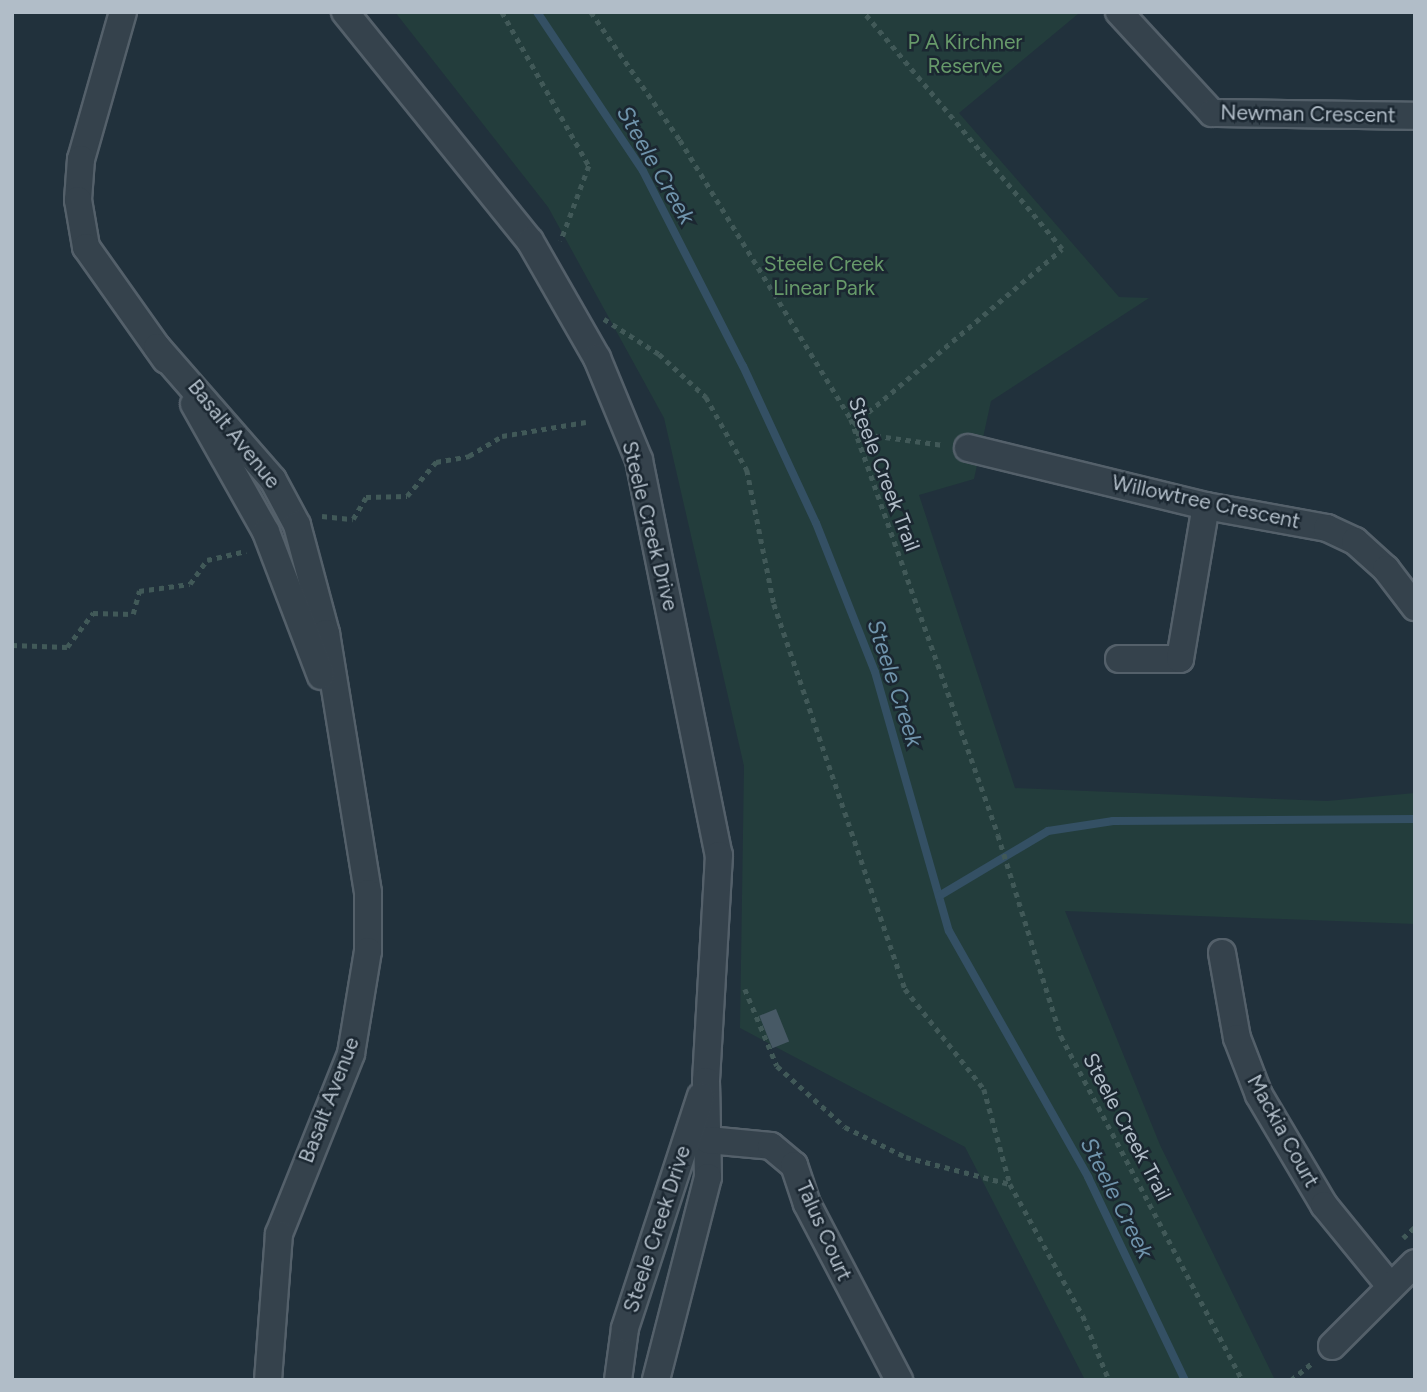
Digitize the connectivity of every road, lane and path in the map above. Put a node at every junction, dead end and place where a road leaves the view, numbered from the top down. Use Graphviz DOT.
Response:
graph roads {
  1 [pos="123,12"];
  2 [pos="345,12"];
  3 [pos="502,12"];
  4 [pos="591,12"];
  5 [pos="863,12"];
  6 [pos="1119,12"];
  7 [pos="1415,116"];
  8 [pos="542,263"];
  9 [pos="570,310"];
  10 [pos="586,422"];
  11 [pos="853,425"];
  12 [pos="856,433"];
  13 [pos="968,448"];
  14 [pos="1206,506"];
  15 [pos="322,516"];
  16 [pos="247,551"];
  17 [pos="1412,595"];
  18 [pos="12,646"];
  19 [pos="1119,659"];
  20 [pos="1222,953"];
  21 [pos="745,989"];
  22 [pos="706,1081"];
  23 [pos="708,1140"];
  24 [pos="1010,1184"];
  25 [pos="1415,1263"];
  26 [pos="1390,1286"];
  27 [pos="1332,1346"];
  28 [pos="268,1380"];
  29 [pos="618,1380"];
  30 [pos="656,1380"];
  31 [pos="899,1380"];
  32 [pos="1109,1380"];
  33 [pos="1242,1380"];
  1 -- 28 [label="street, Basalt Avenue"];
  2 -- 8 [label="street, Steele Creek Drive"];
  3 -- 8 [label="path"];
  4 -- 11 [label="path, Steele Creek Trail"];
  5 -- 11 [label="path"];
  6 -- 7 [label="street, Newman Crescent"];
  8 -- 9 [label="street, Steele Creek Drive"];
  9 -- 22 [label="street, Steele Creek Drive"];
  9 -- 24 [label="path"];
  10 -- 15 [label="path"];
  11 -- 12 [label="path, Steele Creek Trail"];
  12 -- 13 [label="path"];
  12 -- 33 [label="path, Steele Creek Trail"];
  13 -- 14 [label="street, Willowtree Crescent"];
  14 -- 17 [label="street, Willowtree Crescent"];
  14 -- 19 [label="street"];
  16 -- 18 [label="path"];
  20 -- 26 [label="street, Mackia Court"];
  21 -- 24 [label="path"];
  22 -- 23 [label="street, Steele Creek Drive"];
  22 -- 29 [label="street, Steele Creek Drive"];
  23 -- 30 [label="street, Steele Creek Drive"];
  23 -- 31 [label="street, Talus Court"];
  24 -- 32 [label="path"];
  25 -- 26 [label="street"];
  26 -- 27 [label="street"];
}
